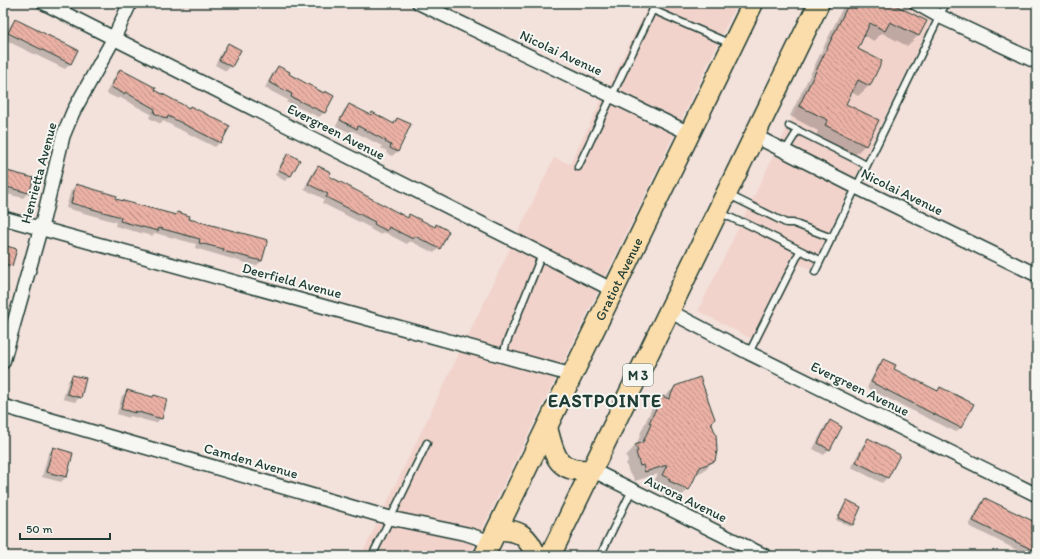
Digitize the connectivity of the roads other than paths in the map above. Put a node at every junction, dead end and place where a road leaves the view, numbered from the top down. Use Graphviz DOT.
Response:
graph roads {
  1 [pos="44,3"];
  2 [pos="130,3"];
  3 [pos="419,3"];
  4 [pos="656,3"];
  5 [pos="753,3"];
  6 [pos="916,3"];
  7 [pos="946,3"];
  8 [pos="817,4"];
  9 [pos="652,10"];
  10 [pos="939,16"];
  11 [pos="114,38"];
  12 [pos="733,45"];
  13 [pos="1037,62"];
  14 [pos="612,94"];
  15 [pos="789,126"];
  16 [pos="798,130"];
  17 [pos="690,133"];
  18 [pos="754,136"];
  19 [pos="785,151"];
  20 [pos="866,165"];
  21 [pos="578,167"];
  22 [pos="856,187"];
  23 [pos="726,194"];
  24 [pos="717,211"];
  25 [pos="3,218"];
  26 [pos="40,228"];
  27 [pos="832,238"];
  28 [pos="800,251"];
  29 [pos="542,254"];
  30 [pos="820,260"];
  31 [pos="815,272"];
  32 [pos="1037,275"];
  33 [pos="613,290"];
  34 [pos="669,311"];
  35 [pos="749,352"];
  36 [pos="503,356"];
  37 [pos="3,362"];
  38 [pos="572,375"];
  39 [pos="3,406"];
  40 [pos="548,427"];
  41 [pos="427,443"];
  42 [pos="592,470"];
  43 [pos="632,490"];
  44 [pos="1037,495"];
  45 [pos="390,518"];
  46 [pos="491,543"];
  47 [pos="372,556"];
  48 [pos="536,556"];
  49 [pos="550,556"];
  50 [pos="600,556"];
  51 [pos="765,556"];
  1 -- 11 [label="street, Evergreen Avenue"];
  2 -- 11 [label="street, Henrietta Avenue"];
  3 -- 14 [label="street, Nicolai Avenue"];
  4 -- 9 [label="lane"];
  5 -- 12 [label="main road, Gratiot Avenue"];
  6 -- 10 [label="street"];
  7 -- 10 [label="lane"];
  8 -- 18 [label="main road, M 3"];
  9 -- 12 [label="lane"];
  9 -- 14 [label="lane"];
  10 -- 13 [label="street"];
  10 -- 20 [label="lane"];
  11 -- 26 [label="street, Henrietta Avenue"];
  11 -- 29 [label="street, Evergreen Avenue"];
  12 -- 17 [label="main road, Gratiot Avenue"];
  14 -- 17 [label="street, Nicolai Avenue"];
  14 -- 21 [label="lane"];
  15 -- 16 [label="lane"];
  16 -- 19 [label="lane"];
  16 -- 20 [label="lane"];
  17 -- 33 [label="main road, Gratiot Avenue"];
  18 -- 19 [label="street, Nicolai Avenue"];
  18 -- 23 [label="main road, M 3"];
  19 -- 22 [label="street, Nicolai Avenue"];
  20 -- 22 [label="lane"];
  22 -- 27 [label="lane"];
  22 -- 32 [label="street, Nicolai Avenue"];
  23 -- 24 [label="main road, M 3"];
  23 -- 27 [label="lane"];
  24 -- 28 [label="lane"];
  24 -- 34 [label="main road, M 3"];
  25 -- 26 [label="street, Deerfield Avenue"];
  26 -- 36 [label="street, Deerfield Avenue"];
  26 -- 37 [label="street, Henrietta Avenue"];
  27 -- 30 [label="lane"];
  28 -- 30 [label="lane"];
  28 -- 35 [label="lane"];
  29 -- 33 [label="street, Evergreen Avenue"];
  29 -- 36 [label="lane"];
  30 -- 31 [label="lane"];
  33 -- 38 [label="main road, Gratiot Avenue"];
  34 -- 35 [label="street, Evergreen Avenue"];
  34 -- 42 [label="main road, M 3"];
  35 -- 44 [label="street, Evergreen Avenue"];
  36 -- 38 [label="street, Deerfield Avenue"];
  38 -- 40 [label="main road, Gratiot Avenue"];
  39 -- 45 [label="street, Camden Avenue"];
  40 -- 42 [label="main road"];
  40 -- 46 [label="main road, Gratiot Avenue"];
  41 -- 45 [label="lane"];
  42 -- 43 [label="street, Aurora Avenue"];
  42 -- 49 [label="main road, M 3"];
  43 -- 50 [label="lane"];
  43 -- 51 [label="street, Aurora Avenue"];
  45 -- 46 [label="street, Camden Avenue"];
  45 -- 47 [label="lane"];
  46 -- 48 [label="main road"];
}
